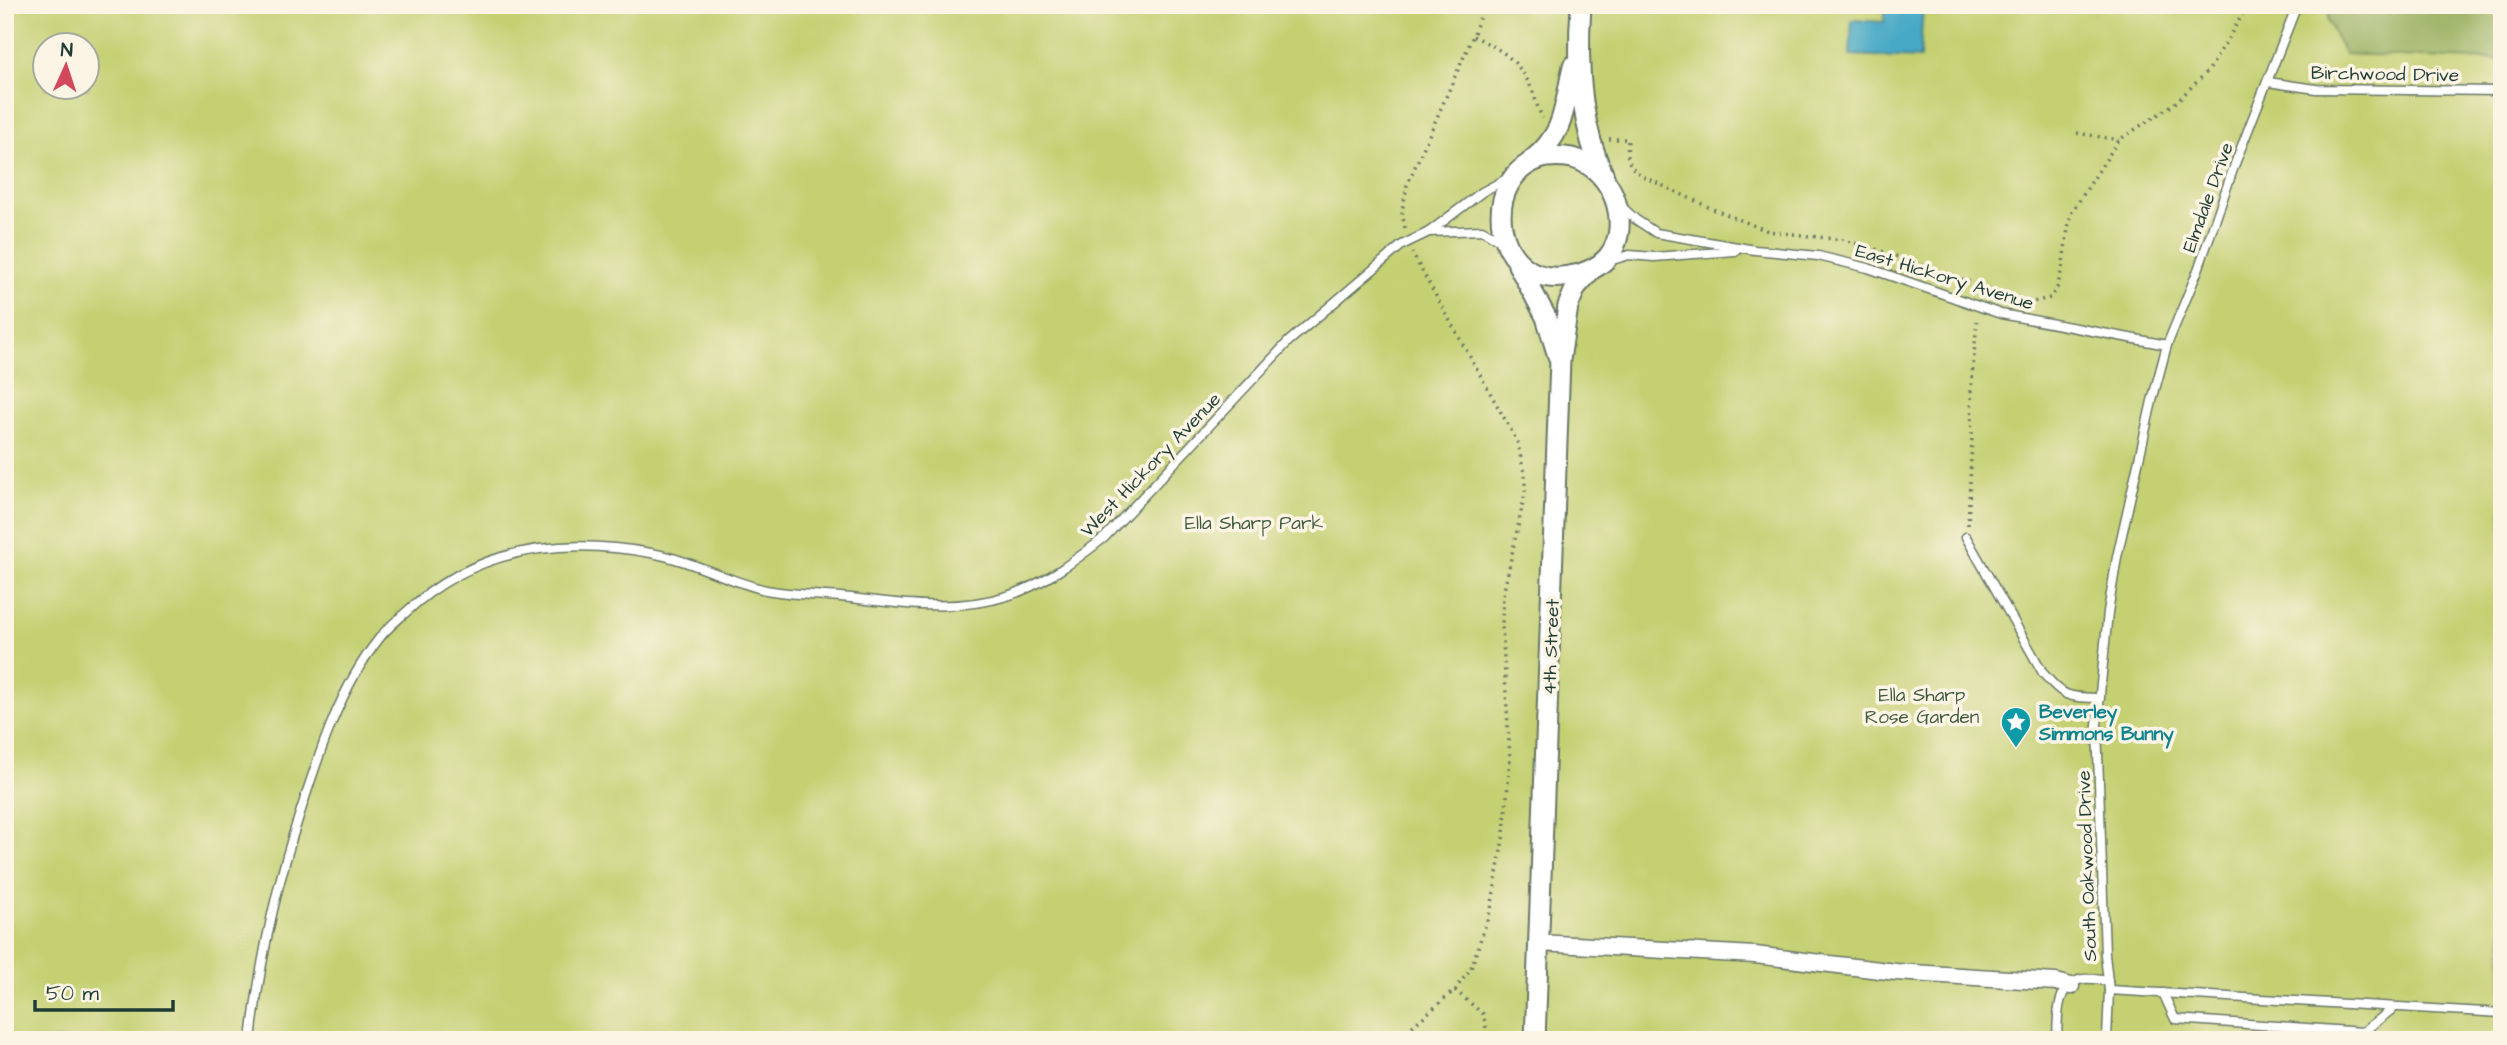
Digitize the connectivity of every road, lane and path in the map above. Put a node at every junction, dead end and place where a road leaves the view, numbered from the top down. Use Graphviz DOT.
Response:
graph roads {
  1 [pos="1480,5"];
  2 [pos="1581,5"];
  3 [pos="2248,5"];
  4 [pos="2297,5"];
  5 [pos="1579,30"];
  6 [pos="2268,82"];
  7 [pos="2502,91"];
  8 [pos="2077,133"];
  9 [pos="1628,139"];
  10 [pos="2119,140"];
  11 [pos="1522,169"];
  12 [pos="1612,193"];
  13 [pos="1405,228"];
  14 [pos="1429,232"];
  15 [pos="1509,249"];
  16 [pos="1755,250"];
  17 [pos="1412,253"];
  18 [pos="1596,267"];
  19 [pos="1981,286"];
  20 [pos="1979,292"];
  21 [pos="1977,321"];
  22 [pos="2167,345"];
  23 [pos="1560,371"];
  24 [pos="2152,401"];
  25 [pos="1967,522"];
  26 [pos="1966,537"];
  27 [pos="2100,698"];
  28 [pos="1539,933"];
  29 [pos="2108,985"];
  30 [pos="2071,986"];
  31 [pos="1455,990"];
  32 [pos="2163,993"];
  33 [pos="2395,1007"];
  34 [pos="2502,1013"];
  35 [pos="251,1040"];
  36 [pos="1396,1040"];
  37 [pos="1489,1040"];
  38 [pos="1535,1040"];
  39 [pos="2057,1040"];
  40 [pos="2107,1040"];
  1 -- 13 [label="path"];
  2 -- 5 [label="street"];
  3 -- 10 [label="path"];
  4 -- 6 [label="lane, Elmdale Drive"];
  5 -- 11 [label="street"];
  5 -- 12 [label="street"];
  6 -- 7 [label="lane, Birchwood Drive"];
  6 -- 22 [label="lane, Elmdale Drive"];
  8 -- 10 [label="path"];
  9 -- 19 [label="path"];
  10 -- 19 [label="path"];
  11 -- 12 [label="street"];
  11 -- 14 [label="lane, West Hickory Avenue"];
  11 -- 15 [label="street"];
  12 -- 16 [label="lane, East Hickory Avenue"];
  12 -- 18 [label="street"];
  14 -- 15 [label="lane, West Hickory Avenue"];
  14 -- 35 [label="lane, West Hickory Avenue"];
  15 -- 18 [label="street"];
  15 -- 23 [label="street, 4th Street"];
  16 -- 18 [label="lane, East Hickory Avenue"];
  16 -- 22 [label="lane, East Hickory Avenue"];
  17 -- 31 [label="path"];
  18 -- 23 [label="street, 4th Street"];
  19 -- 20 [label="path"];
  21 -- 25 [label="path"];
  22 -- 24 [label="lane, Elmdale Drive"];
  23 -- 28 [label="street, 4th Street"];
  24 -- 27 [label="lane, South Oakwood Drive"];
  26 -- 27 [label="lane"];
  27 -- 29 [label="lane, South Oakwood Drive"];
  28 -- 30 [label="street"];
  28 -- 38 [label="street, 4th Street"];
  29 -- 30 [label="lane"];
  29 -- 32 [label="lane"];
  29 -- 40 [label="lane, South Oakwood Drive"];
  30 -- 39 [label="lane"];
  31 -- 36 [label="path"];
  31 -- 37 [label="path"];
  32 -- 33 [label="lane"];
  32 -- 33 [label="lane"];
  33 -- 34 [label="lane"];
}
